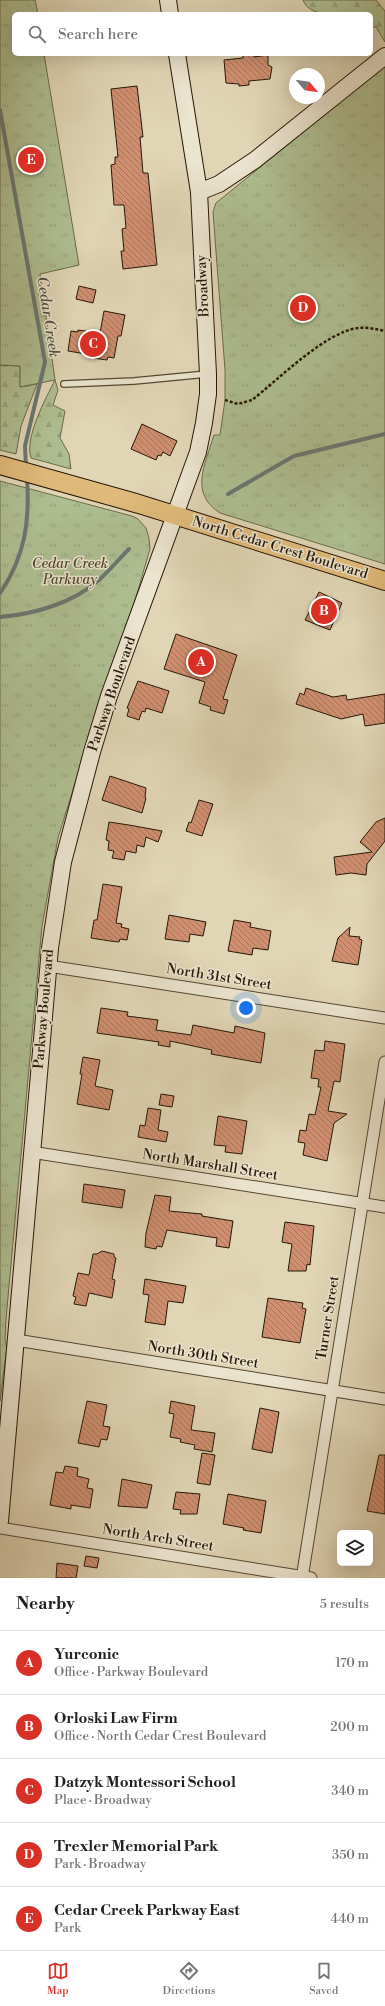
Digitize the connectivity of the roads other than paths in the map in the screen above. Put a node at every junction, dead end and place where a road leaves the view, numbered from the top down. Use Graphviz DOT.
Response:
graph roads {
  1 [pos="168,0"];
  2 [pos="170,12"];
  3 [pos="177,56"];
  4 [pos="385,56"];
  5 [pos="199,192"];
  6 [pos="208,374"];
  7 [pos="64,384"];
  8 [pos="0,465"];
  9 [pos="176,515"];
  10 [pos="385,581"];
  11 [pos="48,966"];
  12 [pos="385,1018"];
  13 [pos="385,1062"];
  14 [pos="31,1152"];
  15 [pos="361,1203"];
  16 [pos="385,1207"];
  17 [pos="16,1340"];
  18 [pos="331,1390"];
  19 [pos="385,1399"];
  20 [pos="0,1521"];
  21 [pos="0,1528"];
  22 [pos="305,1578"];
  1 -- 2 [label="street"];
  3 -- 5 [label="street, Broadway"];
  4 -- 5 [label="street"];
  5 -- 6 [label="street, Broadway"];
  6 -- 7 [label="lane"];
  6 -- 9 [label="street, Broadway"];
  8 -- 9 [label="main road, North Cedar Crest Boulevard"];
  9 -- 10 [label="main road, North Cedar Crest Boulevard"];
  9 -- 11 [label="street, Parkway Boulevard"];
  11 -- 12 [label="street, North 31st Street"];
  11 -- 14 [label="street, Parkway Boulevard"];
  13 -- 15 [label="street, Turner Street"];
  14 -- 15 [label="street, North Marshall Street"];
  14 -- 17 [label="street, Parkway Boulevard"];
  15 -- 16 [label="street, North Marshall Street"];
  15 -- 18 [label="street, Turner Street"];
  17 -- 18 [label="street, North 30th Street"];
  17 -- 20 [label="street, Parkway Boulevard"];
  18 -- 19 [label="street, North 30th Street"];
  18 -- 22 [label="street, Turner Street"];
  21 -- 22 [label="street, North Arch Street"];
}
